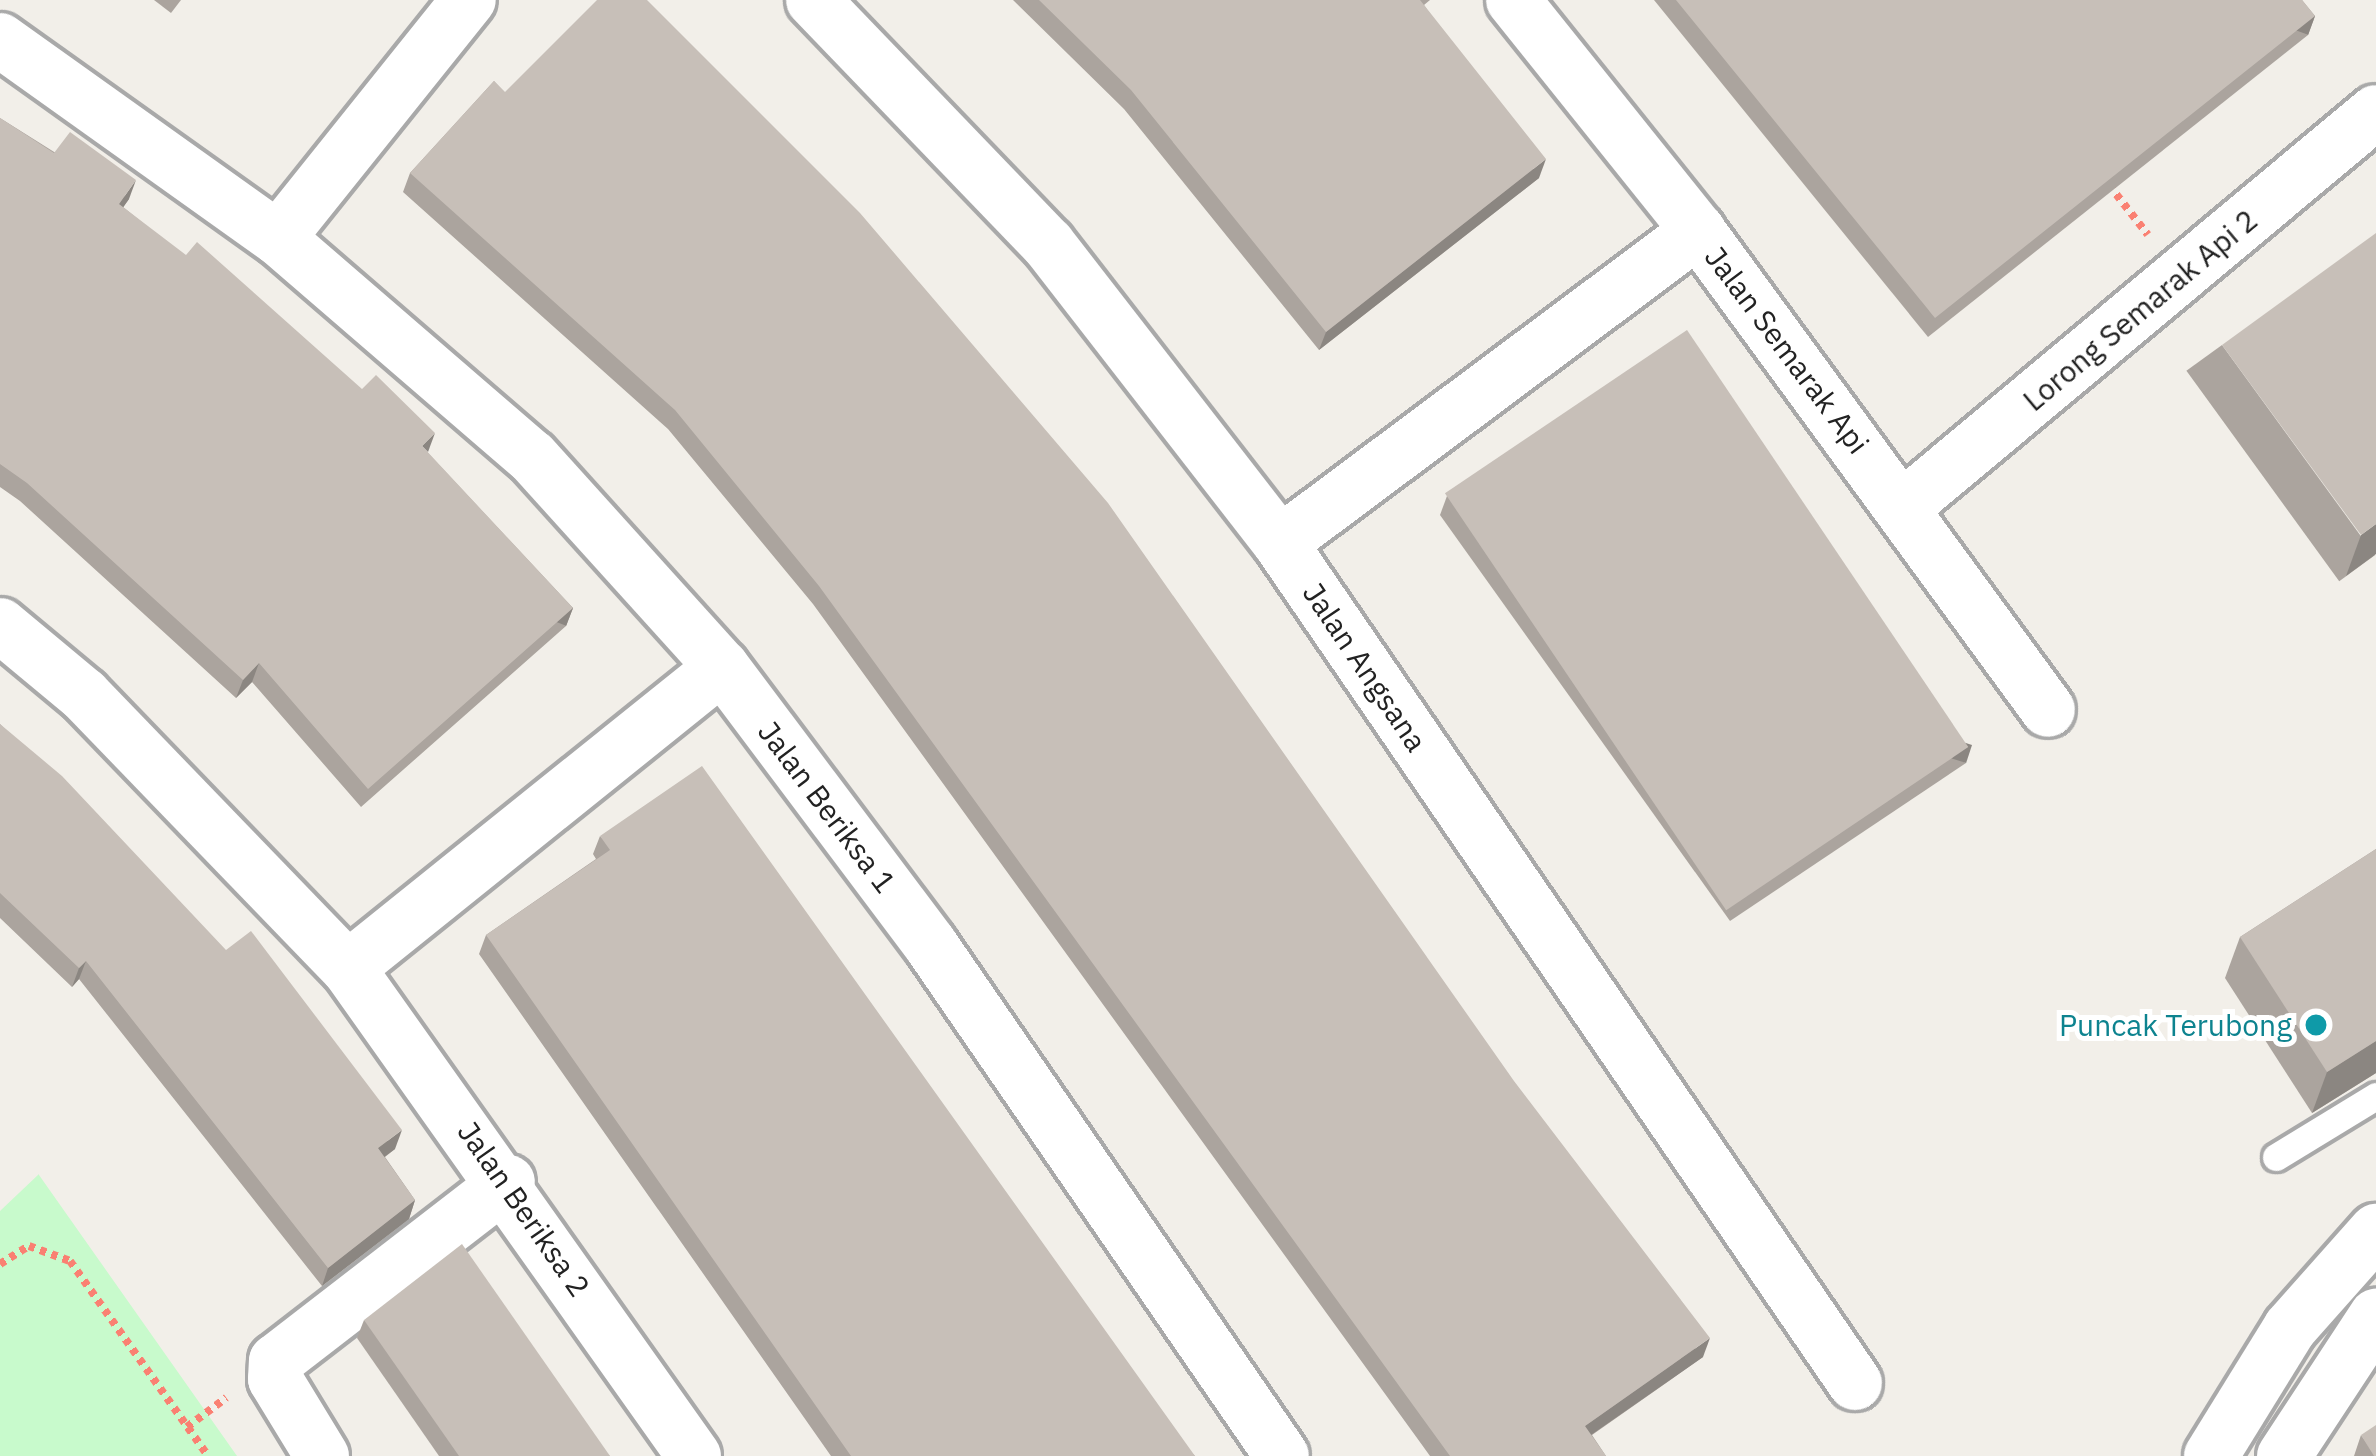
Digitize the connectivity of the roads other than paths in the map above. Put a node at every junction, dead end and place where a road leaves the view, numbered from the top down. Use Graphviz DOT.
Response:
graph roads {
  1 [pos="469,0"];
  2 [pos="813,0"];
  3 [pos="1513,0"];
  4 [pos="0,40"];
  5 [pos="2376,112"];
  6 [pos="1698,230"];
  7 [pos="278,238"];
  8 [pos="1903,507"];
  9 [pos="1280,543"];
  10 [pos="0,626"];
  11 [pos="722,668"];
  12 [pos="2048,710"];
  13 [pos="348,968"];
  14 [pos="2376,1096"];
  15 [pos="2276,1157"];
  16 [pos="508,1182"];
  17 [pos="2376,1231"];
  18 [pos="2376,1316"];
  19 [pos="1855,1383"];
  20 [pos="322,1456"];
  21 [pos="694,1456"];
  22 [pos="1282,1456"];
  23 [pos="2211,1456"];
  24 [pos="2284,1456"];
  1 -- 7 [label="street"];
  2 -- 9 [label="street, Jalan Angsana"];
  3 -- 6 [label="street, Jalan Semarak Api"];
  4 -- 7 [label="street, Jalan Beriksa 1"];
  5 -- 8 [label="street, Lorong Semarak Api 2"];
  6 -- 8 [label="street, Jalan Semarak Api"];
  6 -- 9 [label="street"];
  7 -- 11 [label="street, Jalan Beriksa 1"];
  8 -- 12 [label="street, Jalan Semarak Api"];
  9 -- 19 [label="street, Jalan Angsana"];
  10 -- 13 [label="street, Jalan Beriksa 2"];
  11 -- 13 [label="street"];
  11 -- 22 [label="street, Jalan Beriksa 1"];
  13 -- 16 [label="street, Jalan Beriksa 2"];
  14 -- 15 [label="lane"];
  16 -- 20 [label="street"];
  16 -- 21 [label="street, Jalan Beriksa 2"];
  17 -- 23 [label="street"];
  18 -- 24 [label="street"];
}
